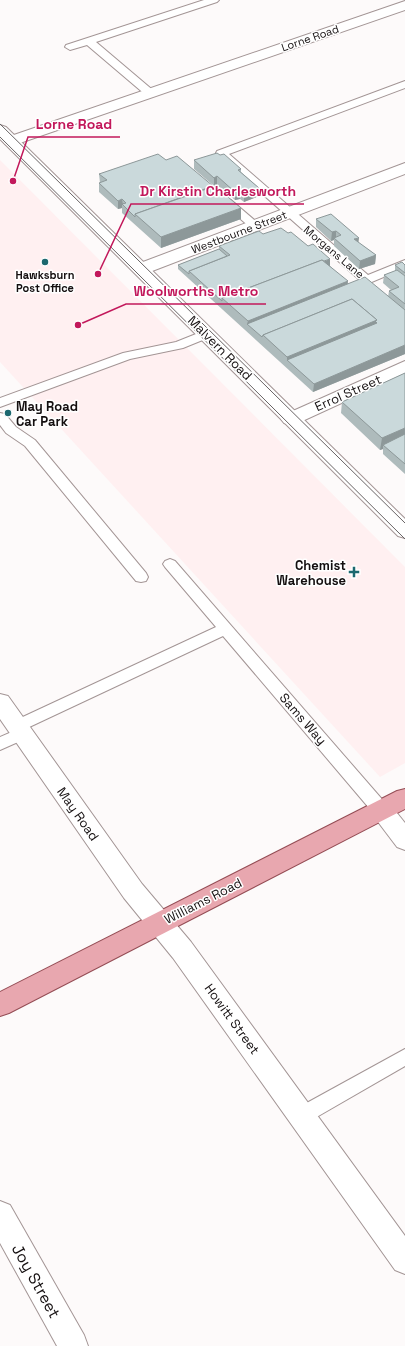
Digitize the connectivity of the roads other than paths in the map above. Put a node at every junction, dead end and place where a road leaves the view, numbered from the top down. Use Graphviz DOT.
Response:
graph roads {
  1 [pos="214,0"];
  2 [pos="405,5"];
  3 [pos="88,41"];
  4 [pos="70,47"];
  5 [pos="405,84"];
  6 [pos="151,94"];
  7 [pos="6,136"];
  8 [pos="405,168"];
  9 [pos="218,194"];
  10 [pos="289,214"];
  11 [pos="255,226"];
  12 [pos="405,264"];
  13 [pos="140,269"];
  14 [pos="206,334"];
  15 [pos="405,367"];
  16 [pos="0,403"];
  17 [pos="0,417"];
  18 [pos="291,419"];
  19 [pos="405,531"];
  20 [pos="170,564"];
  21 [pos="141,577"];
  22 [pos="225,629"];
  23 [pos="0,702"];
  24 [pos="20,730"];
  25 [pos="0,744"];
  26 [pos="405,798"];
  27 [pos="381,810"];
  28 [pos="405,840"];
  29 [pos="160,924"];
  30 [pos="0,1005"];
  31 [pos="405,1057"];
  32 [pos="301,1116"];
  33 [pos="0,1215"];
  34 [pos="405,1260"];
  35 [pos="73,1346"];
  1 -- 3 [label="lane"];
  2 -- 6 [label="street, Lorne Road"];
  3 -- 4 [label="lane"];
  3 -- 6 [label="lane"];
  5 -- 10 [label="lane"];
  6 -- 7 [label="street, Lorne Road"];
  7 -- 13 [label="street, Malvern Road"];
  8 -- 10 [label="street, Westbourne Street"];
  9 -- 11 [label="lane"];
  10 -- 11 [label="street, Westbourne Street"];
  10 -- 12 [label="lane, Morgans Lane"];
  11 -- 13 [label="street, Westbourne Street"];
  13 -- 14 [label="street, Malvern Road"];
  14 -- 16 [label="lane"];
  14 -- 18 [label="street, Malvern Road"];
  15 -- 18 [label="street, Errol Street"];
  17 -- 21 [label="lane"];
  18 -- 19 [label="street, Malvern Road"];
  20 -- 22 [label="lane, Sams Way"];
  22 -- 24 [label="lane"];
  22 -- 27 [label="lane, Sams Way"];
  23 -- 24 [label="street, May Road"];
  24 -- 25 [label="lane"];
  24 -- 29 [label="street, May Road"];
  26 -- 27 [label="main road, Williams Road"];
  27 -- 28 [label="street"];
  27 -- 29 [label="main road, Williams Road"];
  29 -- 30 [label="main road, Williams Road"];
  29 -- 32 [label="street, Howitt Street"];
  31 -- 32 [label="lane"];
  32 -- 34 [label="street, Howitt Street"];
  33 -- 35 [label="street, Joy Street"];
}
